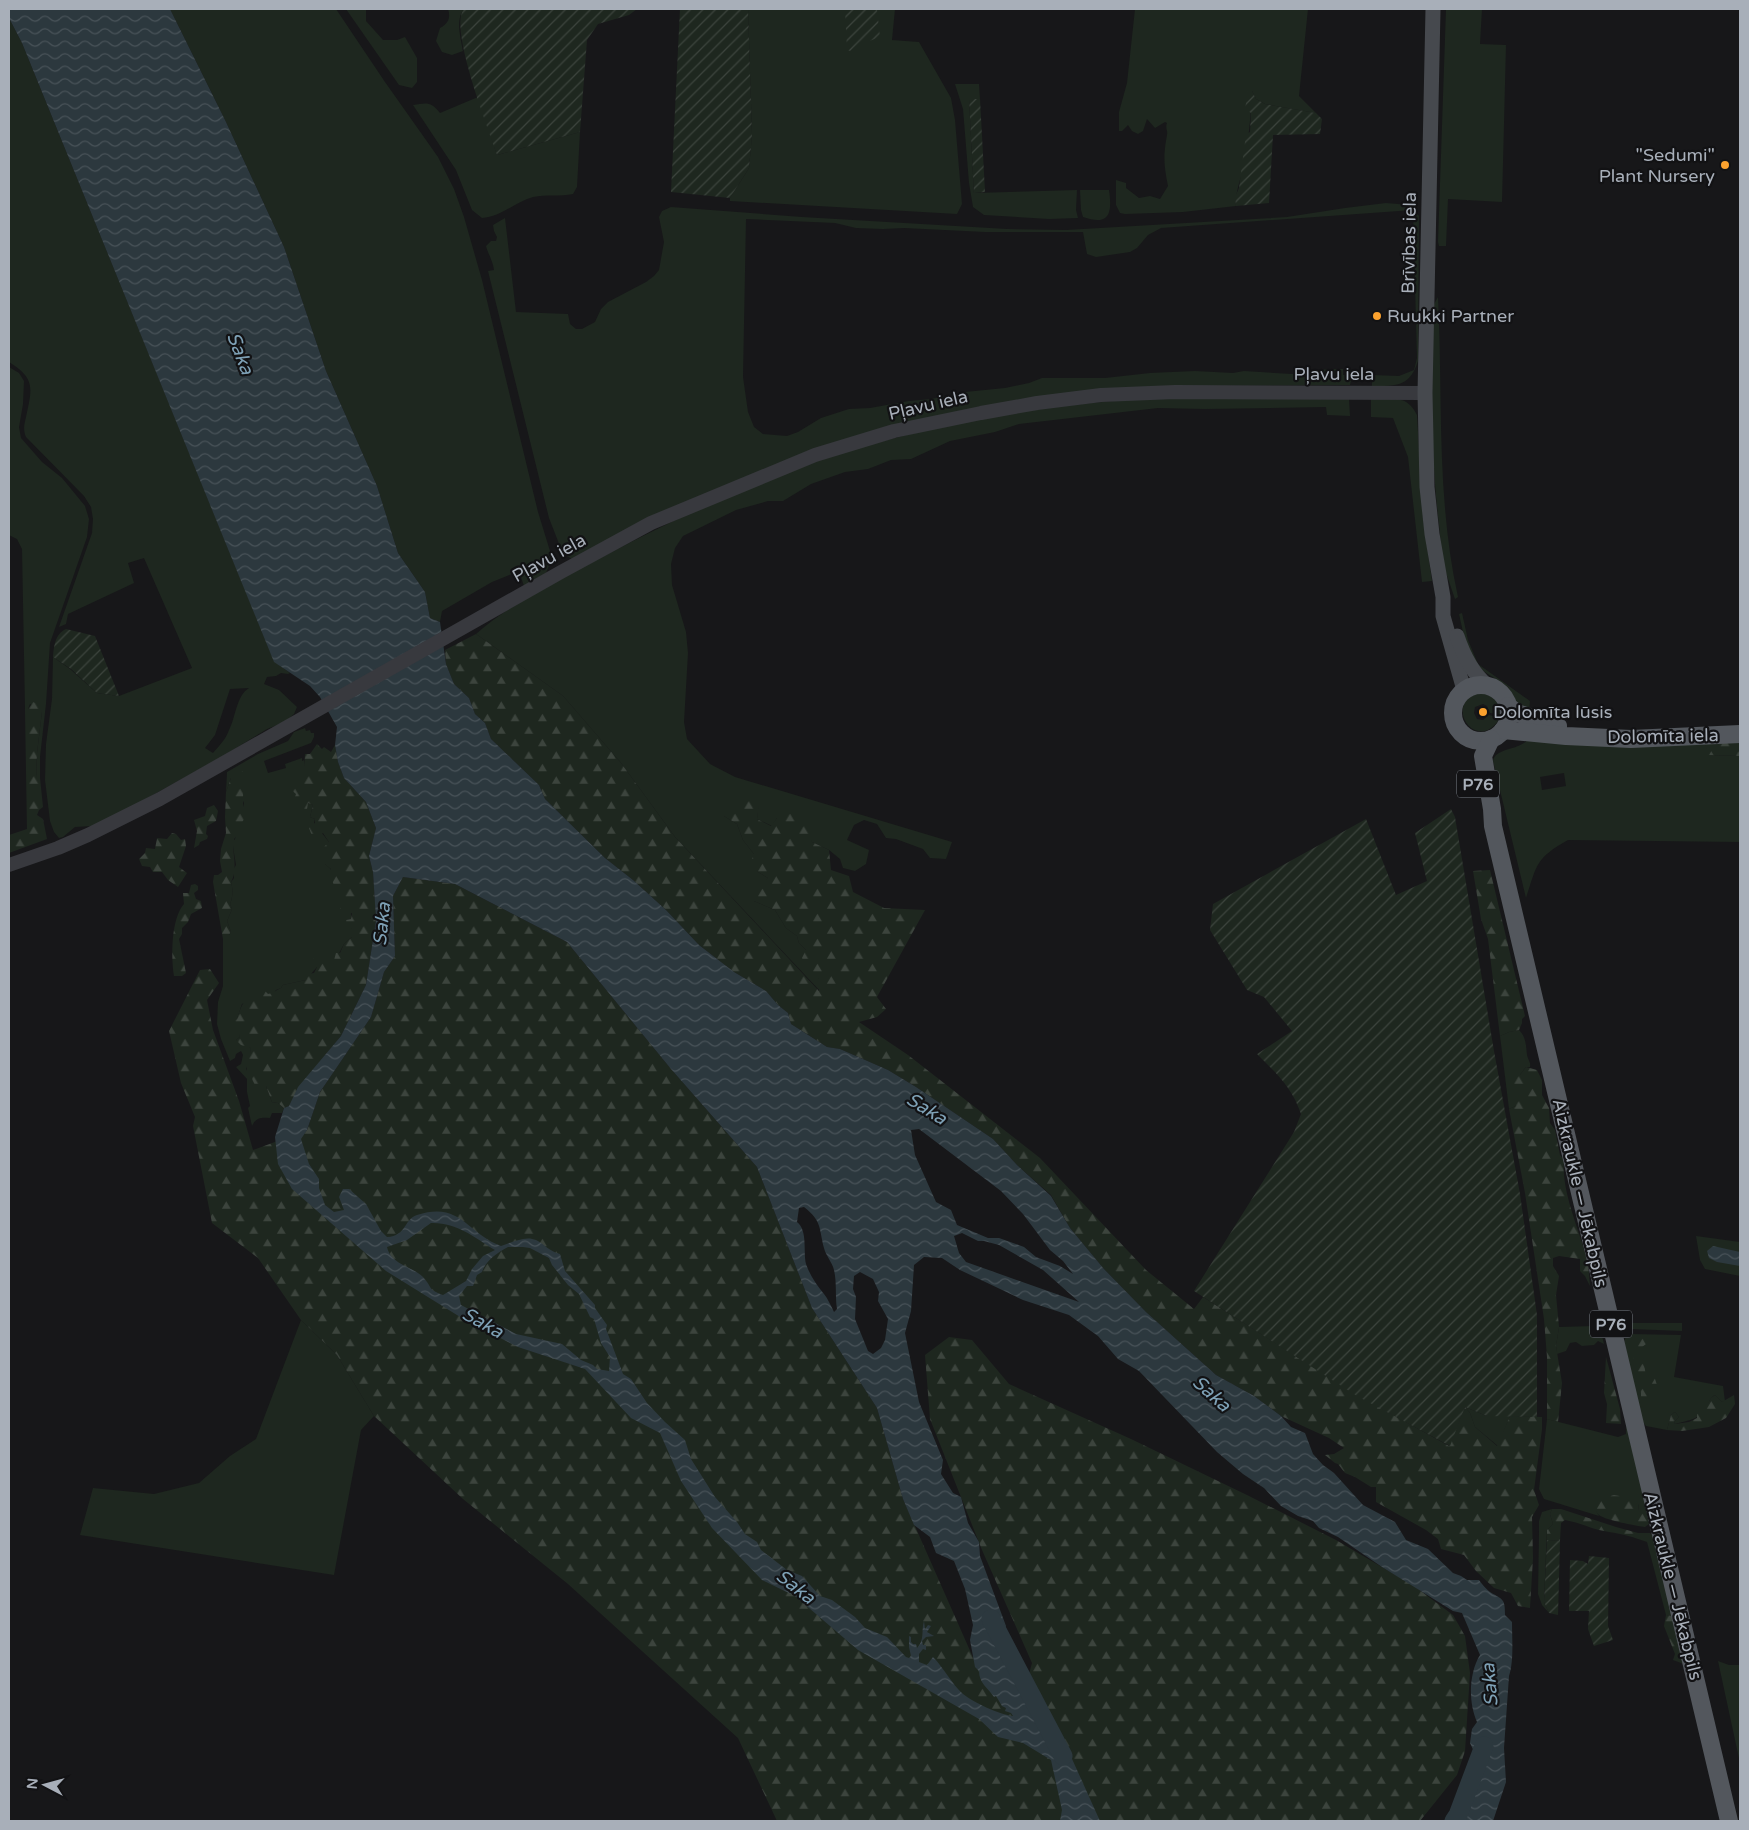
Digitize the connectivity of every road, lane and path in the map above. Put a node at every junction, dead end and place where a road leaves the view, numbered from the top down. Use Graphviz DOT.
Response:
graph roads {
  1 [pos="1433,9"];
  2 [pos="1425,393"];
  3 [pos="1442,597"];
  4 [pos="1487,685"];
  5 [pos="1464,690"];
  6 [pos="1508,706"];
  7 [pos="1497,734"];
  8 [pos="1740,734"];
  9 [pos="1585,736"];
  10 [pos="1471,740"];
  11 [pos="1493,826"];
  12 [pos="9,865"];
  13 [pos="1729,1821"];
  1 -- 2 [label="main road, Brīvības iela"];
  2 -- 3 [label="main road, Brīvības iela"];
  2 -- 12 [label="street, Pļavu iela"];
  3 -- 4 [label="main road, Brīvības iela"];
  3 -- 5 [label="main road, Brīvības iela"];
  4 -- 5 [label="main road"];
  4 -- 6 [label="main road"];
  5 -- 10 [label="main road"];
  6 -- 7 [label="main road, P76"];
  6 -- 9 [label="main road, Dolomīta iela"];
  7 -- 9 [label="main road, Dolomīta iela"];
  7 -- 10 [label="main road"];
  7 -- 11 [label="main road, Aizkraukle — Jēkabpils / P76"];
  8 -- 9 [label="main road, Dolomīta iela"];
  10 -- 11 [label="main road, Aizkraukle — Jēkabpils / P76"];
  11 -- 13 [label="main road, Aizkraukle — Jēkabpils / P76"];
}
